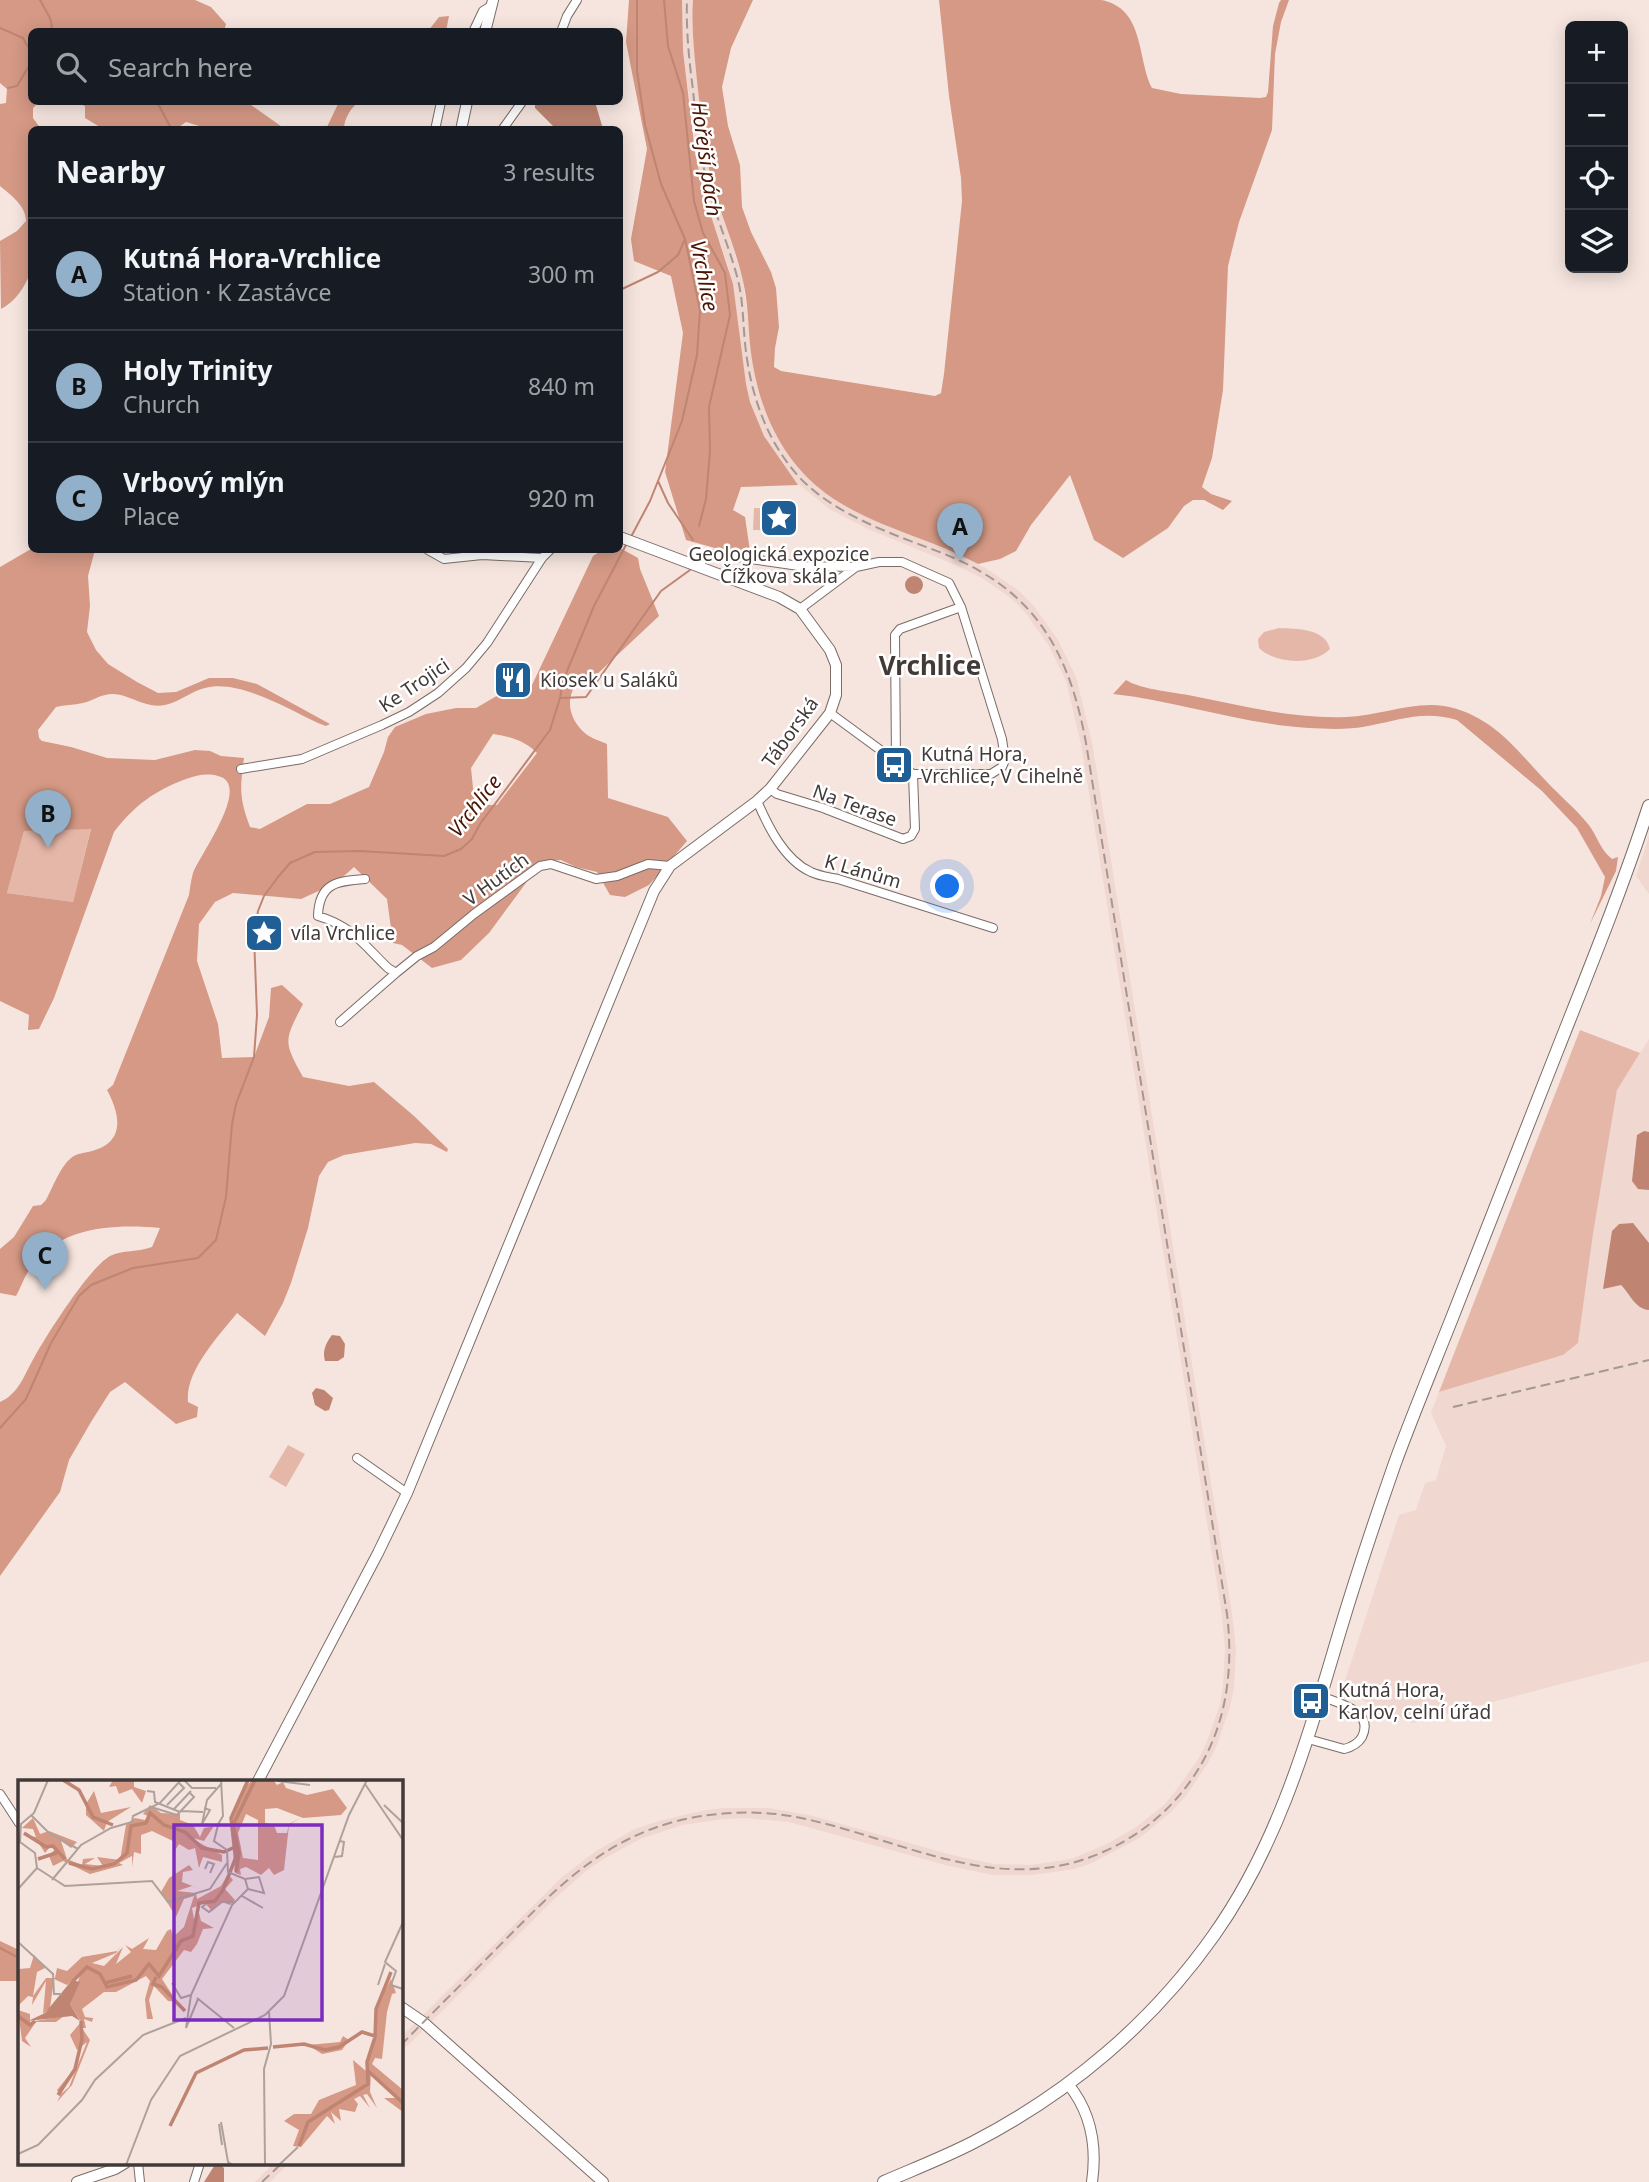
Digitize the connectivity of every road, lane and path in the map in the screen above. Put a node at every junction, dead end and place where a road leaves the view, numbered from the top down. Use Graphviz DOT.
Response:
graph roads {
  1 [pos="578,0"];
  2 [pos="492,3"];
  3 [pos="475,28"];
  4 [pos="486,28"];
  5 [pos="562,28"];
  6 [pos="440,105"];
  7 [pos="466,105"];
  8 [pos="520,105"];
  9 [pos="436,126"];
  10 [pos="462,126"];
  11 [pos="505,126"];
  12 [pos="623,538"];
  13 [pos="433,553"];
  14 [pos="485,553"];
  15 [pos="500,553"];
  16 [pos="547,553"];
  17 [pos="542,558"];
  18 [pos="700,566"];
  19 [pos="856,567"];
  20 [pos="961,607"];
  21 [pos="800,609"];
  22 [pos="830,713"];
  23 [pos="896,763"];
  24 [pos="242,769"];
  25 [pos="913,774"];
  26 [pos="770,789"];
  27 [pos="757,801"];
  28 [pos="1649,806"];
  29 [pos="670,866"];
  30 [pos="365,879"];
  31 [pos="993,928"];
  32 [pos="396,972"];
  33 [pos="340,1022"];
  34 [pos="357,1458"];
  35 [pos="407,1493"];
  36 [pos="1321,1696"];
  37 [pos="1308,1739"];
  38 [pos="259,1780"];
  39 [pos="0,1794"];
  40 [pos="18,1822"];
  41 [pos="402,2008"];
  42 [pos="1068,2084"];
  43 [pos="123,2164"];
  44 [pos="138,2164"];
  45 [pos="200,2164"];
  46 [pos="77,2182"];
  47 [pos="140,2182"];
  48 [pos="194,2182"];
  49 [pos="603,2182"];
  50 [pos="884,2182"];
  51 [pos="1092,2182"];
  1 -- 5 [label="street"];
  2 -- 3 [label="street"];
  2 -- 4 [label="street"];
  6 -- 9 [label="street"];
  7 -- 10 [label="street"];
  8 -- 11 [label="street"];
  12 -- 18 [label="street, Táborská"];
  13 -- 14 [label="street"];
  15 -- 17 [label="street"];
  16 -- 17 [label="street, Ke Trojici"];
  17 -- 24 [label="street, Ke Trojici"];
  18 -- 19 [label="street"];
  18 -- 21 [label="street, Táborská"];
  19 -- 20 [label="street"];
  19 -- 21 [label="street"];
  20 -- 23 [label="street"];
  20 -- 25 [label="street"];
  21 -- 22 [label="street, Táborská"];
  22 -- 23 [label="street"];
  22 -- 26 [label="street, Táborská"];
  23 -- 25 [label="street"];
  25 -- 26 [label="street, Na Terase"];
  26 -- 27 [label="street, Táborská"];
  27 -- 29 [label="street, Táborská"];
  27 -- 31 [label="street, K Lánům"];
  28 -- 36 [label="main road"];
  29 -- 32 [label="street, V Hutích"];
  29 -- 35 [label="street"];
  30 -- 32 [label="street"];
  32 -- 33 [label="street, V Hutích"];
  34 -- 35 [label="street"];
  35 -- 38 [label="street"];
  36 -- 37 [label="main road"];
  36 -- 37 [label="street"];
  37 -- 42 [label="main road"];
  39 -- 40 [label="street"];
  41 -- 49 [label="street"];
  42 -- 50 [label="main road"];
  42 -- 51 [label="street"];
  43 -- 46 [label="street"];
  44 -- 47 [label="street"];
  45 -- 48 [label="street"];
}
